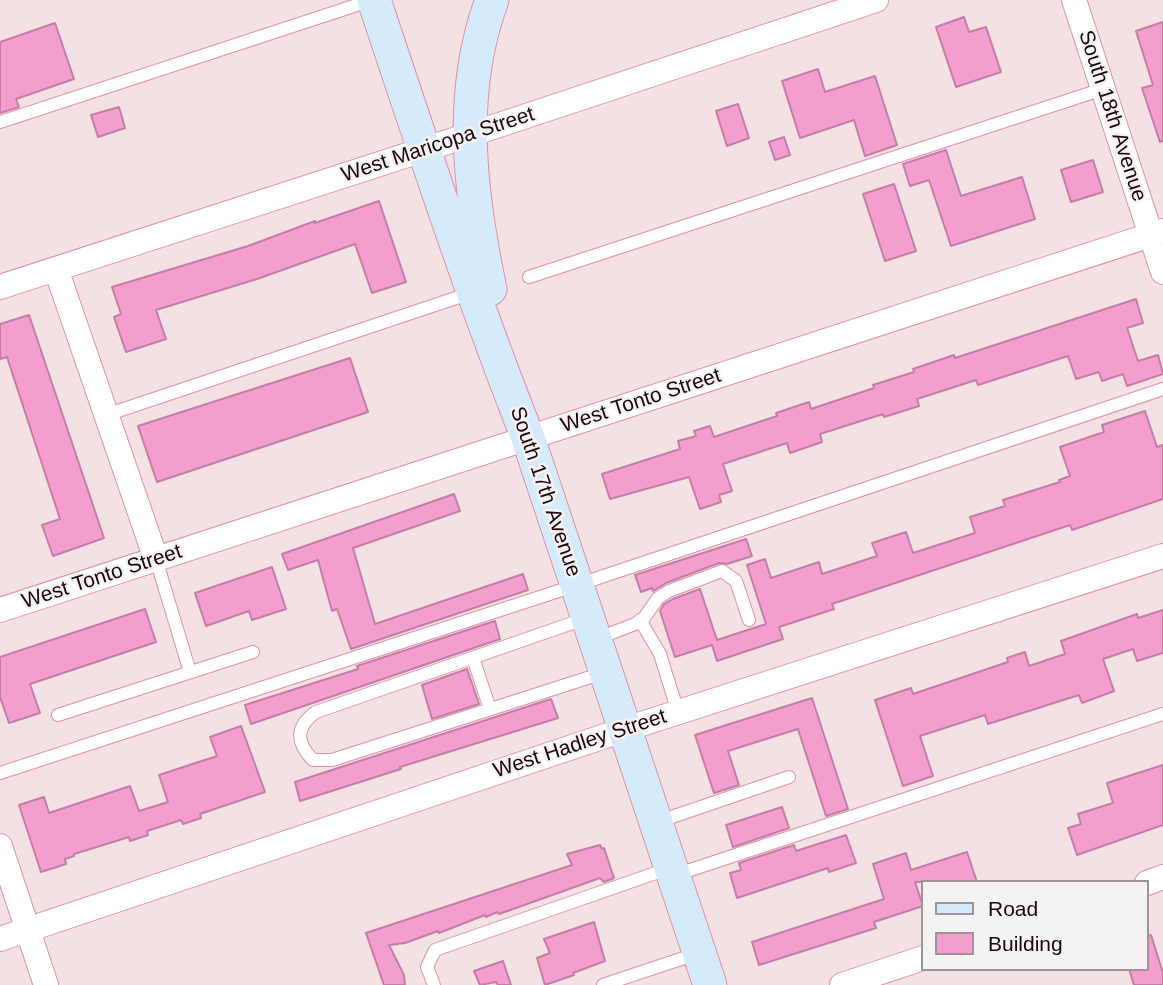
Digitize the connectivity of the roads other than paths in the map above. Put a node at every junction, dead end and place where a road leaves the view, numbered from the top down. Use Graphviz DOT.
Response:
graph roads {
  1 [pos="373,0"];
  2 [pos="492,0"];
  3 [pos="876,0"];
  4 [pos="1074,0"];
  5 [pos="1103,89"];
  6 [pos="0,122"];
  7 [pos="469,135"];
  8 [pos="424,150"];
  9 [pos="1157,233"];
  10 [pos="56,269"];
  11 [pos="1163,272"];
  12 [pos="528,277"];
  13 [pos="0,287"];
  14 [pos="473,292"];
  15 [pos="1163,389"];
  16 [pos="106,415"];
  17 [pos="528,438"];
  18 [pos="1163,556"];
  19 [pos="156,559"];
  20 [pos="577,585"];
  21 [pos="0,610"];
  22 [pos="640,620"];
  23 [pos="749,620"];
  24 [pos="592,628"];
  25 [pos="253,652"];
  26 [pos="472,658"];
  27 [pos="190,672"];
  28 [pos="607,672"];
  29 [pos="490,709"];
  30 [pos="678,712"];
  31 [pos="1163,714"];
  32 [pos="58,715"];
  33 [pos="626,729"];
  34 [pos="0,773"];
  35 [pos="789,777"];
  36 [pos="657,822"];
  37 [pos="0,846"];
  38 [pos="673,871"];
  39 [pos="27,931"];
  40 [pos="0,939"];
  41 [pos="699,953"];
  42 [pos="922,958"];
  43 [pos="46,985"];
  44 [pos="433,985"];
  45 [pos="603,985"];
  46 [pos="710,985"];
  47 [pos="842,985"];
  1 -- 6 [label="lane"];
  1 -- 8 [label="main road, South 17th Avenue"];
  2 -- 7 [label="main road"];
  3 -- 7 [label="street, West Maricopa Street"];
  4 -- 5 [label="street, South 18th Avenue"];
  5 -- 9 [label="street, South 18th Avenue"];
  5 -- 12 [label="lane"];
  7 -- 8 [label="street, West Maricopa Street"];
  7 -- 17 [label="main road"];
  8 -- 10 [label="street, West Maricopa Street"];
  8 -- 14 [label="main road, South 17th Avenue"];
  9 -- 11 [label="street, South 18th Avenue"];
  9 -- 17 [label="street, West Tonto Street"];
  10 -- 13 [label="street, West Maricopa Street"];
  10 -- 16 [label="street"];
  14 -- 16 [label="lane"];
  14 -- 17 [label="main road, South 17th Avenue"];
  15 -- 20 [label="lane"];
  16 -- 19 [label="street"];
  17 -- 19 [label="street, West Tonto Street"];
  17 -- 20 [label="main road, South 17th Avenue"];
  18 -- 30 [label="street, West Hadley Street"];
  19 -- 21 [label="street, West Tonto Street"];
  19 -- 27 [label="lane"];
  20 -- 24 [label="main road, South 17th Avenue"];
  20 -- 34 [label="lane"];
  22 -- 23 [label="lane"];
  22 -- 24 [label="lane"];
  22 -- 30 [label="lane"];
  24 -- 26 [label="lane"];
  24 -- 28 [label="main road, South 17th Avenue"];
  25 -- 27 [label="lane"];
  26 -- 29 [label="lane"];
  26 -- 29 [label="lane"];
  27 -- 32 [label="lane"];
  28 -- 29 [label="lane"];
  28 -- 33 [label="main road, South 17th Avenue"];
  30 -- 33 [label="street, West Hadley Street"];
  31 -- 38 [label="lane"];
  33 -- 36 [label="main road, South 17th Avenue"];
  33 -- 39 [label="street, West Hadley Street"];
  35 -- 36 [label="lane"];
  36 -- 38 [label="main road, South 17th Avenue"];
  37 -- 39 [label="street"];
  38 -- 41 [label="main road, South 17th Avenue"];
  38 -- 44 [label="lane"];
  39 -- 40 [label="street, West Hadley Street"];
  39 -- 43 [label="street"];
  41 -- 45 [label="lane"];
  41 -- 46 [label="main road, South 17th Avenue"];
  42 -- 47 [label="street"];
}
